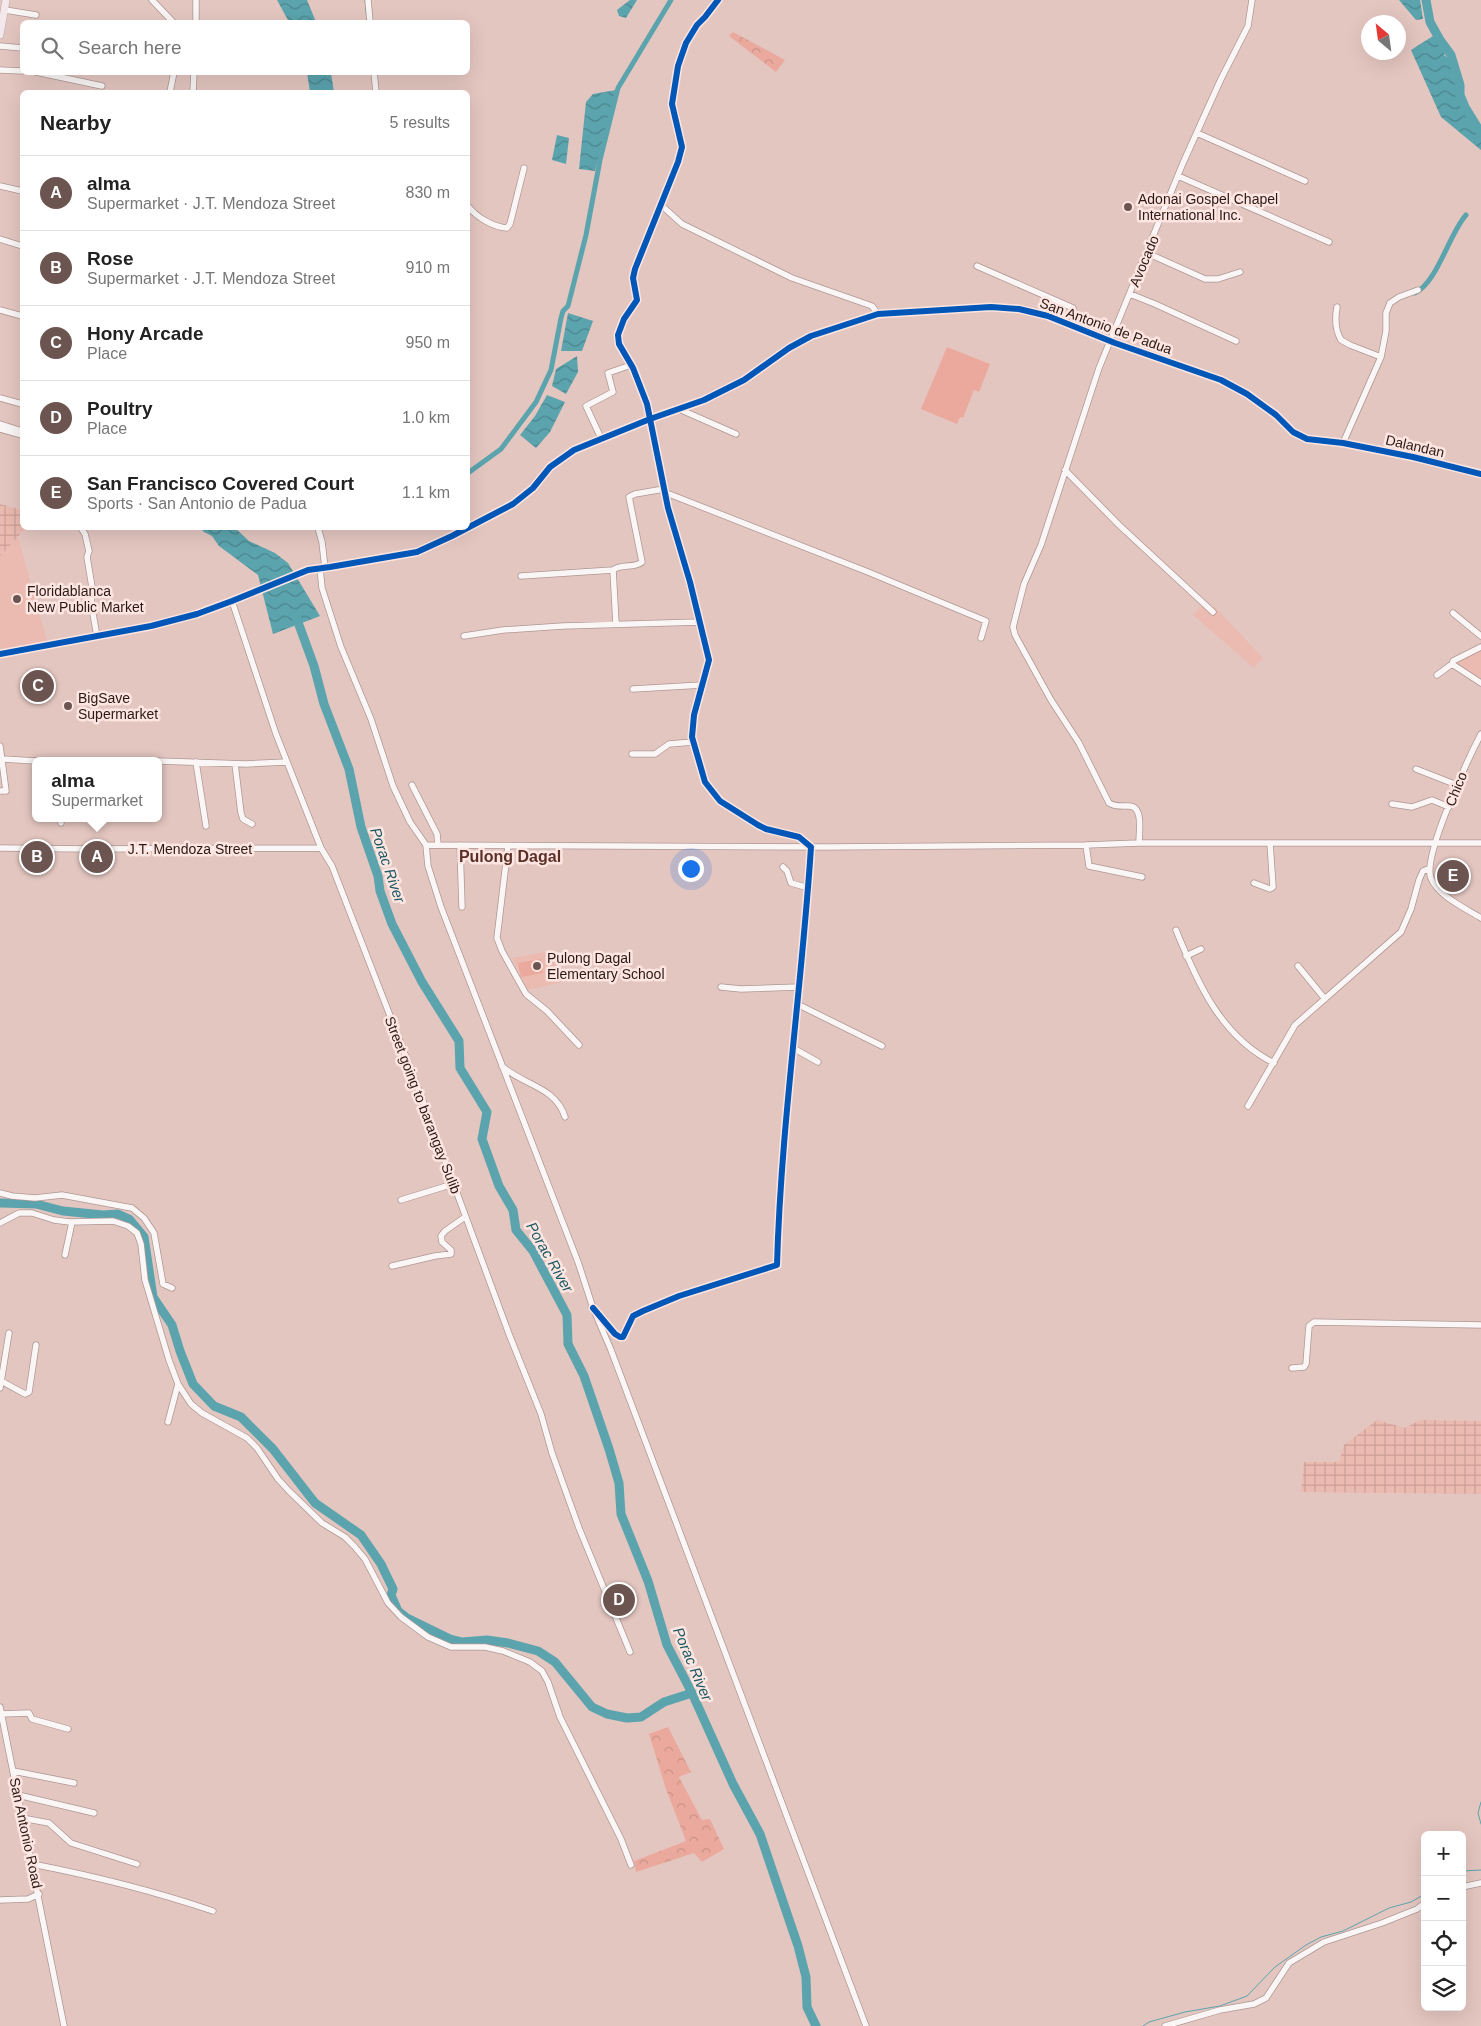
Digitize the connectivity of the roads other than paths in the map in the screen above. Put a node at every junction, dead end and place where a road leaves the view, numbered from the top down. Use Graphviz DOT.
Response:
graph roads {
  1 [pos="6,0"];
  2 [pos="152,0"];
  3 [pos="196,0"];
  4 [pos="368,0"];
  5 [pos="718,0"];
  6 [pos="1252,0"];
  7 [pos="5,10"];
  8 [pos="36,15"];
  9 [pos="171,20"];
  10 [pos="196,20"];
  11 [pos="370,20"];
  12 [pos="0,35"];
  13 [pos="0,46"];
  14 [pos="20,48"];
  15 [pos="0,70"];
  16 [pos="20,71"];
  17 [pos="50,75"];
  18 [pos="173,75"];
  19 [pos="194,75"];
  20 [pos="374,75"];
  21 [pos="102,86"];
  22 [pos="170,90"];
  23 [pos="193,90"];
  24 [pos="376,90"];
  25 [pos="1198,133"];
  26 [pos="524,168"];
  27 [pos="1178,176"];
  28 [pos="1305,181"];
  29 [pos="0,186"];
  30 [pos="20,191"];
  31 [pos="661,205"];
  32 [pos="470,209"];
  33 [pos="0,239"];
  34 [pos="1329,242"];
  35 [pos="20,245"];
  36 [pos="1147,253"];
  37 [pos="977,266"];
  38 [pos="1240,272"];
  39 [pos="1418,290"];
  40 [pos="1130,294"];
  41 [pos="1337,307"];
  42 [pos="0,310"];
  43 [pos="878,314"];
  44 [pos="20,315"];
  45 [pos="1072,324"];
  46 [pos="1110,341"];
  47 [pos="1236,341"];
  48 [pos="1381,357"];
  49 [pos="631,365"];
  50 [pos="0,398"];
  51 [pos="20,403"];
  52 [pos="678,409"];
  53 [pos="650,418"];
  54 [pos="0,424"];
  55 [pos="0,429"];
  56 [pos="20,430"];
  57 [pos="736,434"];
  58 [pos="20,435"];
  59 [pos="601,438"];
  60 [pos="1343,443"];
  61 [pos="1065,470"];
  62 [pos="1481,474"];
  63 [pos="664,490"];
  64 [pos="470,526"];
  65 [pos="82,530"];
  66 [pos="319,530"];
  67 [pos="463,530"];
  68 [pos="323,568"];
  69 [pos="613,570"];
  70 [pos="521,576"];
  71 [pos="232,601"];
  72 [pos="1213,612"];
  73 [pos="1453,612"];
  74 [pos="700,622"];
  75 [pos="616,624"];
  76 [pos="98,636"];
  77 [pos="464,636"];
  78 [pos="1481,636"];
  79 [pos="981,638"];
  80 [pos="1481,647"];
  81 [pos="0,654"];
  82 [pos="1452,664"];
  83 [pos="1437,675"];
  84 [pos="1481,683"];
  85 [pos="702,686"];
  86 [pos="632,689"];
  87 [pos="1480,739"];
  88 [pos="693,742"];
  89 [pos="0,746"];
  90 [pos="632,754"];
  91 [pos="3,759"];
  92 [pos="32,761"];
  93 [pos="162,761"];
  94 [pos="196,762"];
  95 [pos="286,762"];
  96 [pos="235,764"];
  97 [pos="1416,770"];
  98 [pos="412,785"];
  99 [pos="1458,785"];
  100 [pos="0,791"];
  101 [pos="1392,804"];
  102 [pos="1449,807"];
  103 [pos="252,824"];
  104 [pos="206,826"];
  105 [pos="1139,843"];
  106 [pos="1270,843"];
  107 [pos="1481,843"];
  108 [pos="1435,844"];
  109 [pos="426,845"];
  110 [pos="438,845"];
  111 [pos="460,845"];
  112 [pos="1086,845"];
  113 [pos="508,846"];
  114 [pos="811,847"];
  115 [pos="0,848"];
  116 [pos="321,848"];
  117 [pos="783,867"];
  118 [pos="1428,869"];
  119 [pos="1142,877"];
  120 [pos="1254,883"];
  121 [pos="809,888"];
  122 [pos="462,907"];
  123 [pos="1481,918"];
  124 [pos="1176,930"];
  125 [pos="1201,949"];
  126 [pos="1186,956"];
  127 [pos="1298,966"];
  128 [pos="721,987"];
  129 [pos="799,987"];
  130 [pos="1325,999"];
  131 [pos="797,1004"];
  132 [pos="579,1045"];
  133 [pos="882,1046"];
  134 [pos="793,1048"];
  135 [pos="818,1062"];
  136 [pos="1274,1063"];
  137 [pos="500,1064"];
  138 [pos="1248,1106"];
  139 [pos="565,1117"];
  140 [pos="453,1184"];
  141 [pos="0,1193"];
  142 [pos="401,1200"];
  143 [pos="465,1217"];
  144 [pos="72,1222"];
  145 [pos="0,1223"];
  146 [pos="66,1255"];
  147 [pos="392,1266"];
  148 [pos="172,1288"];
  149 [pos="593,1308"];
  150 [pos="1481,1325"];
  151 [pos="9,1333"];
  152 [pos="36,1345"];
  153 [pos="2,1351"];
  154 [pos="1292,1368"];
  155 [pos="0,1384"];
  156 [pos="178,1384"];
  157 [pos="168,1422"];
  158 [pos="630,1652"];
  159 [pos="1,1711"];
  160 [pos="68,1729"];
  161 [pos="13,1772"];
  162 [pos="74,1783"];
  163 [pos="18,1795"];
  164 [pos="94,1813"];
  165 [pos="22,1818"];
  166 [pos="32,1864"];
  167 [pos="136,1864"];
  168 [pos="631,1864"];
  169 [pos="1481,1883"];
  170 [pos="1466,1886"];
  171 [pos="40,1897"];
  172 [pos="0,1900"];
  173 [pos="1421,1906"];
  174 [pos="213,1910"];
  175 [pos="64,2026"];
  176 [pos="866,2026"];
  177 [pos="1165,2026"];
  1 -- 7 [label="main road"];
  2 -- 9 [label="street"];
  3 -- 10 [label="street"];
  4 -- 11 [label="street"];
  5 -- 31 [label="street"];
  6 -- 25 [label="street, Avocado"];
  7 -- 8 [label="street"];
  7 -- 12 [label="main road"];
  13 -- 14 [label="street"];
  15 -- 16 [label="street"];
  17 -- 21 [label="street"];
  18 -- 22 [label="street"];
  19 -- 23 [label="street"];
  20 -- 24 [label="street"];
  25 -- 27 [label="street, Avocado"];
  25 -- 28 [label="street"];
  26 -- 32 [label="street"];
  27 -- 34 [label="street"];
  27 -- 36 [label="street, Avocado"];
  29 -- 30 [label="street"];
  31 -- 43 [label="street"];
  31 -- 49 [label="street"];
  33 -- 35 [label="street"];
  36 -- 38 [label="street"];
  36 -- 40 [label="street, Avocado"];
  37 -- 45 [label="street"];
  39 -- 48 [label="street"];
  40 -- 46 [label="street, Avocado"];
  40 -- 47 [label="street"];
  41 -- 48 [label="street"];
  42 -- 44 [label="street"];
  43 -- 45 [label="street, San Antonio de Padua"];
  43 -- 52 [label="street, San Antonio de Padua"];
  45 -- 46 [label="street, San Antonio de Padua"];
  46 -- 60 [label="street, San Antonio de Padua"];
  46 -- 61 [label="street, Avocado"];
  48 -- 60 [label="street"];
  49 -- 53 [label="street"];
  49 -- 59 [label="street"];
  50 -- 51 [label="street"];
  52 -- 53 [label="street, San Antonio de Padua"];
  52 -- 57 [label="street"];
  53 -- 59 [label="street, San Antonio de Padua"];
  53 -- 63 [label="street"];
  54 -- 56 [label="street"];
  55 -- 58 [label="street"];
  59 -- 64 [label="street, San Antonio de Padua"];
  60 -- 62 [label="street, Dalandan"];
  61 -- 72 [label="street"];
  61 -- 105 [label="street, Avocado"];
  63 -- 69 [label="street"];
  63 -- 74 [label="street"];
  63 -- 79 [label="street"];
  65 -- 76 [label="street"];
  66 -- 68 [label="street"];
  67 -- 68 [label="street, San Antonio de Padua"];
  68 -- 71 [label="street, San Antonio de Padua"];
  68 -- 109 [label="street"];
  69 -- 70 [label="street"];
  69 -- 75 [label="street"];
  71 -- 76 [label="street, San Antonio de Padua"];
  71 -- 95 [label="street, Street going to barangay Sulib"];
  73 -- 78 [label="street"];
  74 -- 75 [label="street"];
  74 -- 85 [label="street"];
  75 -- 77 [label="street"];
  76 -- 81 [label="street, San Antonio de Padua"];
  80 -- 82 [label="street"];
  82 -- 83 [label="street"];
  82 -- 84 [label="street"];
  85 -- 86 [label="street"];
  85 -- 88 [label="street"];
  87 -- 99 [label="street, Chico"];
  88 -- 90 [label="street"];
  88 -- 114 [label="street"];
  89 -- 91 [label="street"];
  91 -- 92 [label="street"];
  91 -- 100 [label="street"];
  93 -- 94 [label="street"];
  94 -- 96 [label="street"];
  94 -- 104 [label="street"];
  95 -- 96 [label="street"];
  95 -- 116 [label="street, Street going to barangay Sulib"];
  96 -- 103 [label="street"];
  97 -- 99 [label="street"];
  98 -- 110 [label="street"];
  99 -- 102 [label="street, Chico"];
  101 -- 102 [label="street"];
  102 -- 108 [label="street, Chico"];
  105 -- 106 [label="street"];
  105 -- 112 [label="street"];
  106 -- 108 [label="street"];
  106 -- 120 [label="street"];
  107 -- 108 [label="street"];
  108 -- 118 [label="street"];
  109 -- 110 [label="street"];
  109 -- 137 [label="street"];
  110 -- 111 [label="street"];
  111 -- 113 [label="street"];
  111 -- 122 [label="street"];
  112 -- 114 [label="street"];
  112 -- 119 [label="street"];
  113 -- 114 [label="street"];
  113 -- 132 [label="street"];
  114 -- 121 [label="street"];
  115 -- 116 [label="street, J.T. Mendoza Street"];
  116 -- 140 [label="street, Street going to barangay Sulib"];
  117 -- 121 [label="street"];
  118 -- 123 [label="street"];
  118 -- 130 [label="street"];
  121 -- 129 [label="street"];
  124 -- 126 [label="street"];
  125 -- 126 [label="street"];
  126 -- 136 [label="street"];
  127 -- 130 [label="street"];
  128 -- 129 [label="street"];
  129 -- 131 [label="street"];
  130 -- 136 [label="street"];
  131 -- 133 [label="street"];
  131 -- 134 [label="street"];
  134 -- 135 [label="street"];
  134 -- 149 [label="street"];
  136 -- 138 [label="street"];
  137 -- 139 [label="street"];
  137 -- 149 [label="street"];
  140 -- 142 [label="street"];
  140 -- 143 [label="street, Street going to barangay Sulib"];
  141 -- 148 [label="street"];
  143 -- 147 [label="street"];
  143 -- 158 [label="street, Street going to barangay Sulib"];
  144 -- 145 [label="street"];
  144 -- 146 [label="street"];
  144 -- 156 [label="street"];
  149 -- 176 [label="street"];
  150 -- 154 [label="street"];
  151 -- 153 [label="street"];
  152 -- 155 [label="street"];
  153 -- 155 [label="street"];
  156 -- 157 [label="street"];
  156 -- 168 [label="street"];
  159 -- 160 [label="street"];
  159 -- 161 [label="street, San Antonio Road"];
  161 -- 162 [label="street"];
  161 -- 163 [label="street, San Antonio Road"];
  163 -- 164 [label="street"];
  163 -- 165 [label="street, San Antonio Road"];
  165 -- 166 [label="street, San Antonio Road"];
  165 -- 167 [label="street"];
  166 -- 171 [label="street, San Antonio Road"];
  166 -- 174 [label="street"];
  169 -- 170 [label="street"];
  171 -- 172 [label="street"];
  171 -- 175 [label="street, San Antonio Road"];
  173 -- 177 [label="street"];
}
